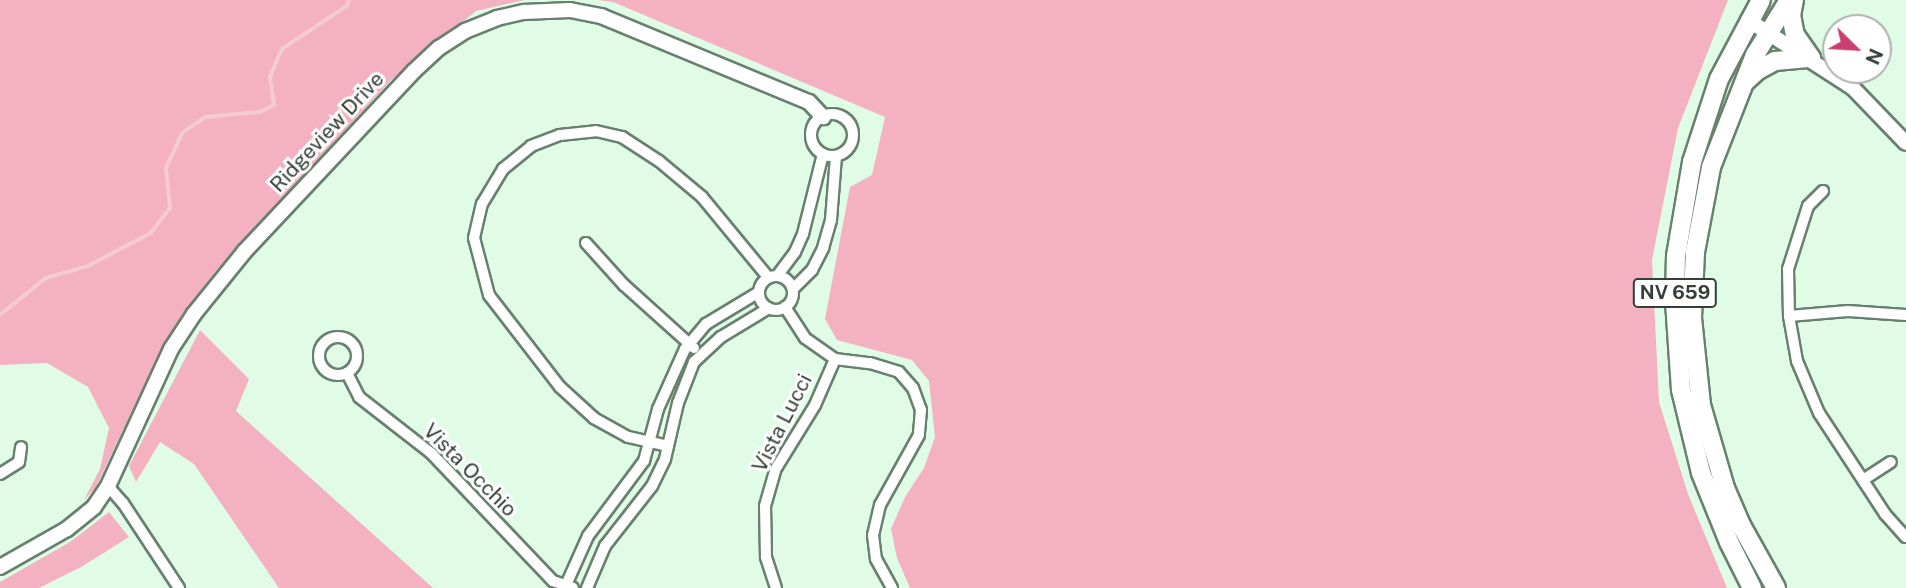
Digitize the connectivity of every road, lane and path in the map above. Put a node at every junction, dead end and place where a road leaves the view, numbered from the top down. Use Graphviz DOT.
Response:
graph roads {
  1 [pos="1760,0"];
  2 [pos="1791,0"];
  3 [pos="1748,20"];
  4 [pos="1768,33"];
  5 [pos="1811,58"];
  6 [pos="1741,86"];
  7 [pos="823,117"];
  8 [pos="1906,143"];
  9 [pos="822,154"];
  10 [pos="836,156"];
  11 [pos="1824,191"];
  12 [pos="810,203"];
  13 [pos="833,205"];
  14 [pos="586,243"];
  15 [pos="773,276"];
  16 [pos="793,289"];
  17 [pos="759,292"];
  18 [pos="785,307"];
  19 [pos="769,308"];
  20 [pos="1906,315"];
  21 [pos="1789,316"];
  22 [pos="690,344"];
  23 [pos="702,355"];
  24 [pos="835,359"];
  25 [pos="347,373"];
  26 [pos="649,443"];
  27 [pos="668,446"];
  28 [pos="21,447"];
  29 [pos="1891,462"];
  30 [pos="0,474"];
  31 [pos="1863,480"];
  32 [pos="108,486"];
  33 [pos="1906,537"];
  34 [pos="0,567"];
  35 [pos="569,587"];
  36 [pos="179,588"];
  37 [pos="587,588"];
  38 [pos="776,588"];
  39 [pos="892,588"];
  40 [pos="1752,588"];
  41 [pos="1776,588"];
  1 -- 3 [label="main road, NV 659"];
  2 -- 4 [label="main road, NV 659"];
  2 -- 5 [label="main road"];
  3 -- 4 [label="street"];
  3 -- 40 [label="main road, NV 659"];
  4 -- 5 [label="street"];
  4 -- 6 [label="main road, NV 659"];
  5 -- 6 [label="main road"];
  5 -- 8 [label="street"];
  6 -- 41 [label="main road, NV 659"];
  7 -- 9 [label="street"];
  7 -- 10 [label="street"];
  7 -- 32 [label="street, Ridgeview Drive"];
  9 -- 10 [label="street"];
  9 -- 12 [label="street"];
  10 -- 13 [label="street"];
  11 -- 21 [label="street"];
  12 -- 13 [label="street"];
  12 -- 15 [label="street"];
  13 -- 16 [label="street"];
  14 -- 22 [label="street"];
  15 -- 16 [label="street"];
  15 -- 17 [label="street"];
  15 -- 26 [label="street"];
  16 -- 18 [label="street"];
  17 -- 19 [label="street"];
  17 -- 22 [label="street"];
  18 -- 19 [label="street"];
  18 -- 24 [label="street"];
  19 -- 23 [label="street"];
  20 -- 21 [label="street"];
  21 -- 31 [label="street"];
  22 -- 23 [label="street"];
  22 -- 26 [label="street"];
  23 -- 27 [label="street"];
  24 -- 38 [label="street, Vista Lucci"];
  24 -- 39 [label="street"];
  25 -- 35 [label="street, Vista Occhio"];
  26 -- 27 [label="street"];
  26 -- 35 [label="street"];
  27 -- 37 [label="street"];
  28 -- 30 [label="street"];
  29 -- 31 [label="street"];
  31 -- 33 [label="street"];
  32 -- 34 [label="street, Ridgeview Drive"];
  32 -- 36 [label="street"];
}
